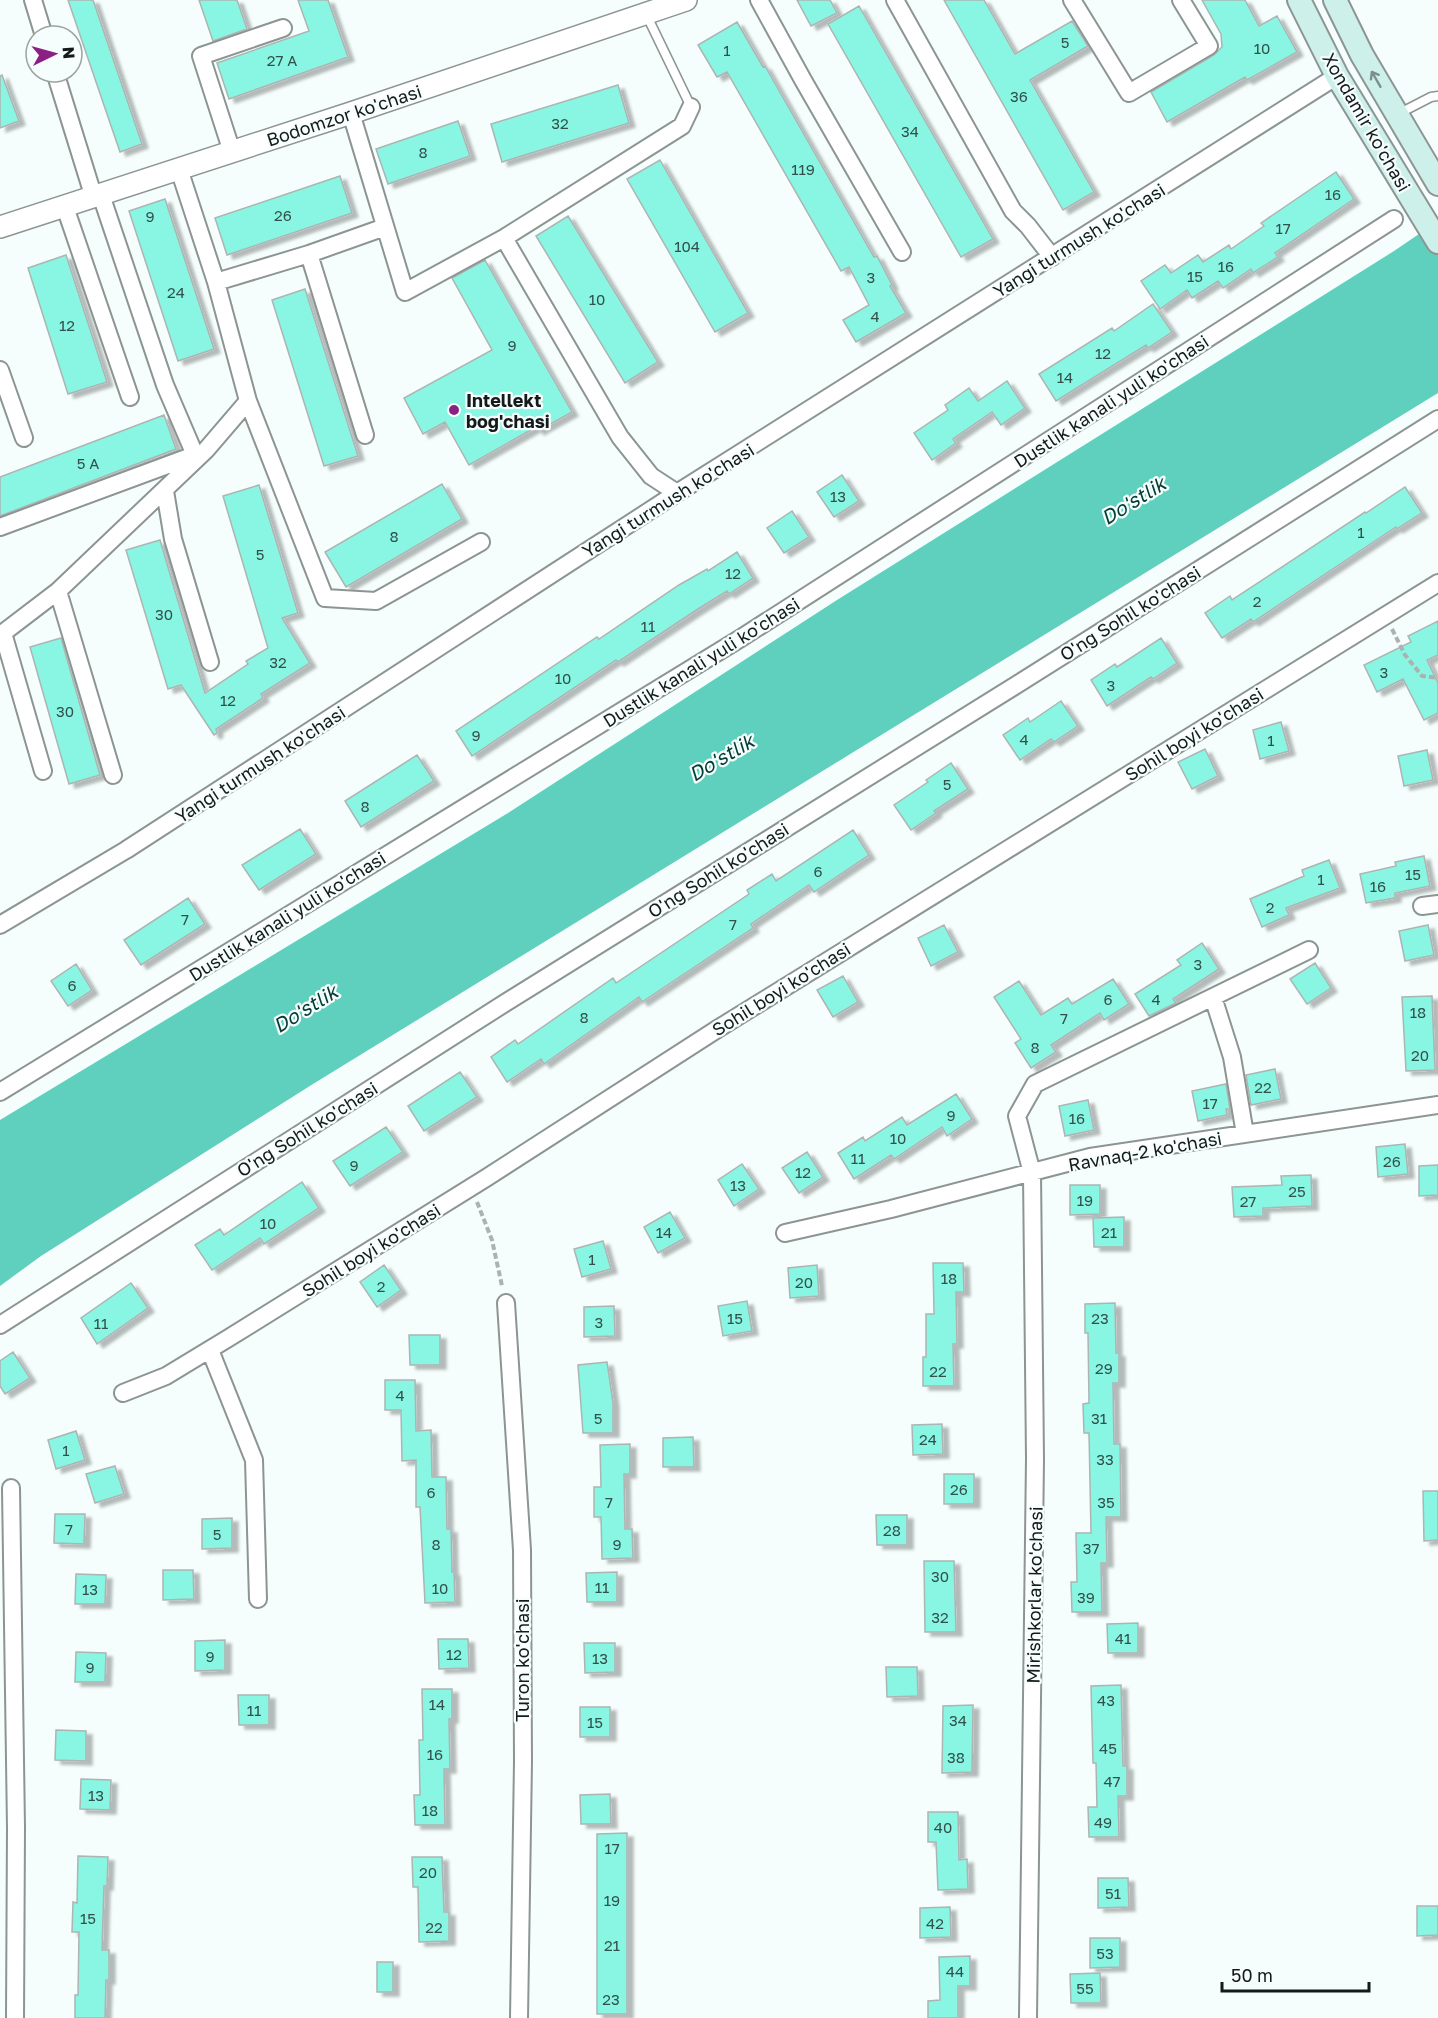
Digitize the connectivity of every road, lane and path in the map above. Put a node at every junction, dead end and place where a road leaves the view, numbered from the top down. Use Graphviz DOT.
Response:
graph roads {
  1 [pos="33,0"];
  2 [pos="759,0"];
  3 [pos="895,0"];
  4 [pos="1072,0"];
  5 [pos="1181,0"];
  6 [pos="1299,0"];
  7 [pos="1335,0"];
  8 [pos="680,1"];
  9 [pos="646,14"];
  10 [pos="40,24"];
  11 [pos="284,28"];
  12 [pos="1337,76"];
  13 [pos="59,84"];
  14 [pos="1438,96"];
  15 [pos="691,107"];
  16 [pos="351,113"];
  17 [pos="1397,115"];
  18 [pos="232,152"];
  19 [pos="178,169"];
  20 [pos="1438,184"];
  21 [pos="97,197"];
  22 [pos="65,207"];
  23 [pos="1394,219"];
  24 [pos="385,226"];
  25 [pos="0,227"];
  26 [pos="504,238"];
  27 [pos="1438,242"];
  28 [pos="902,252"];
  29 [pos="309,254"];
  30 [pos="1052,257"];
  31 [pos="216,282"];
  32 [pos="0,370"];
  33 [pos="130,397"];
  34 [pos="248,401"];
  35 [pos="1438,419"];
  36 [pos="365,435"];
  37 [pos="24,438"];
  38 [pos="201,452"];
  39 [pos="165,491"];
  40 [pos="677,493"];
  41 [pos="0,527"];
  42 [pos="481,542"];
  43 [pos="1438,582"];
  44 [pos="58,591"];
  45 [pos="1385,615"];
  46 [pos="2,633"];
  47 [pos="210,662"];
  48 [pos="1438,678"];
  49 [pos="43,771"];
  50 [pos="113,775"];
  51 [pos="0,925"];
  52 [pos="1309,950"];
  53 [pos="1213,997"];
  54 [pos="0,1092"];
  55 [pos="1438,1105"];
  56 [pos="1245,1134"];
  57 [pos="1032,1173"];
  58 [pos="471,1187"];
  59 [pos="785,1233"];
  60 [pos="506,1303"];
  61 [pos="0,1325"];
  62 [pos="210,1350"];
  63 [pos="123,1393"];
  64 [pos="11,1488"];
  65 [pos="258,1599"];
  66 [pos="15,2018"];
  67 [pos="519,2018"];
  68 [pos="1028,2018"];
  1 -- 10 [label="street"];
  2 -- 28 [label="street"];
  3 -- 30 [label="street"];
  4 -- 5 [label="street"];
  6 -- 12 [label="main road, Xondamir ko'chasi"];
  17 -- 7 [label="main road, Xondamir ko'chasi, one-way"];
  8 -- 9 [label="street, Bodomzor ko'chasi"];
  9 -- 15 [label="lane"];
  9 -- 16 [label="street, Bodomzor ko'chasi"];
  11 -- 18 [label="street"];
  12 -- 27 [label="main road, Xondamir ko'chasi"];
  12 -- 30 [label="street, Yangi turmush ko'chasi"];
  13 -- 21 [label="street"];
  14 -- 17 [label="lane"];
  15 -- 26 [label="street"];
  16 -- 18 [label="street, Bodomzor ko'chasi"];
  16 -- 24 [label="street"];
  17 -- 20 [label="main road, Xondamir ko'chasi"];
  18 -- 19 [label="street, Bodomzor ko'chasi"];
  19 -- 21 [label="street, Bodomzor ko'chasi"];
  19 -- 31 [label="street"];
  21 -- 22 [label="street, Bodomzor ko'chasi"];
  21 -- 38 [label="street"];
  22 -- 25 [label="street, Bodomzor ko'chasi"];
  22 -- 33 [label="street"];
  23 -- 54 [label="street, Dustlik kanali yuli ko'chasi"];
  24 -- 26 [label="street"];
  24 -- 29 [label="street"];
  26 -- 40 [label="street"];
  29 -- 31 [label="street"];
  29 -- 36 [label="street"];
  30 -- 40 [label="street, Yangi turmush ko'chasi"];
  31 -- 34 [label="street"];
  32 -- 37 [label="street"];
  34 -- 38 [label="street"];
  34 -- 42 [label="street"];
  35 -- 61 [label="street, O'ng Sohil ko'chasi"];
  38 -- 39 [label="street"];
  38 -- 41 [label="street"];
  39 -- 44 [label="street"];
  39 -- 47 [label="street"];
  40 -- 51 [label="street, Yangi turmush ko'chasi"];
  43 -- 45 [label="street, Sohil boyi ko'chasi"];
  44 -- 46 [label="street"];
  44 -- 50 [label="street"];
  45 -- 48 [label="path"];
  45 -- 58 [label="street, Sohil boyi ko'chasi"];
  46 -- 49 [label="street"];
  52 -- 53 [label="street, Mirishkorlar ko'chasi"];
  53 -- 56 [label="street"];
  53 -- 57 [label="street, Mirishkorlar ko'chasi"];
  55 -- 56 [label="street, Ravnaq-2 ko'chasi"];
  56 -- 57 [label="street, Ravnaq-2 ko'chasi"];
  57 -- 59 [label="street, Ravnaq-2 ko'chasi"];
  57 -- 68 [label="street, Mirishkorlar ko'chasi"];
  58 -- 60 [label="path"];
  58 -- 62 [label="street, Sohil boyi ko'chasi"];
  60 -- 67 [label="street, Turon ko'chasi"];
  62 -- 63 [label="street, Sohil boyi ko'chasi"];
  62 -- 65 [label="street"];
  64 -- 66 [label="street"];
}
